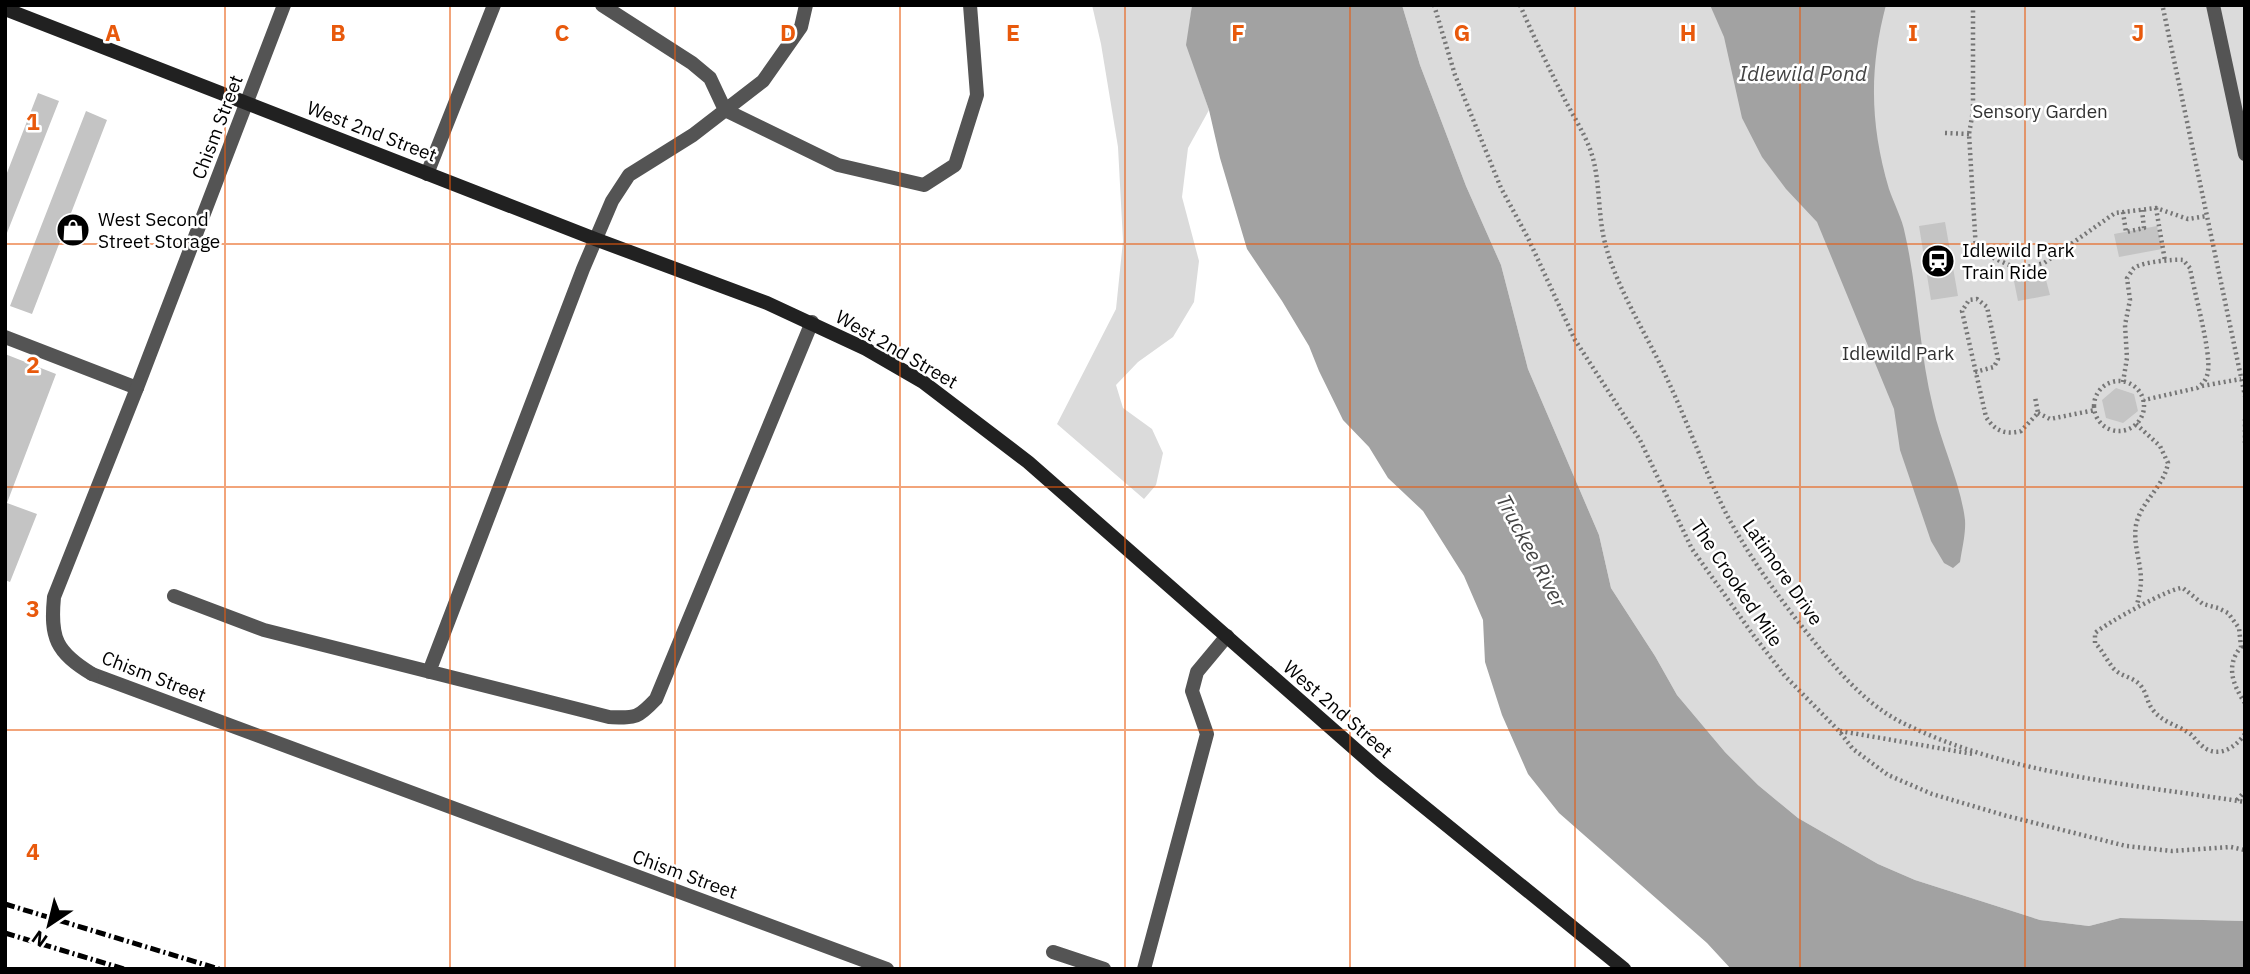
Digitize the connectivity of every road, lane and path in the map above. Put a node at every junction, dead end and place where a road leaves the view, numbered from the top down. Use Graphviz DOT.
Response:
graph roads {
  1 [pos="284,5"];
  2 [pos="494,5"];
  3 [pos="602,5"];
  4 [pos="806,5"];
  5 [pos="970,5"];
  6 [pos="1434,5"];
  7 [pos="1520,5"];
  8 [pos="1973,5"];
  9 [pos="2213,5"];
  10 [pos="2163,8"];
  11 [pos="5,9"];
  12 [pos="246,104"];
  13 [pos="725,110"];
  14 [pos="1945,133"];
  15 [pos="1969,134"];
  16 [pos="2245,154"];
  17 [pos="428,174"];
  18 [pos="2156,208"];
  19 [pos="2142,210"];
  20 [pos="2123,212"];
  21 [pos="2207,216"];
  22 [pos="595,239"];
  23 [pos="2165,261"];
  24 [pos="812,322"];
  25 [pos="5,337"];
  26 [pos="1975,372"];
  27 [pos="2241,379"];
  28 [pos="2123,382"];
  29 [pos="2201,386"];
  30 [pos="137,388"];
  31 [pos="2245,396"];
  32 [pos="2035,397"];
  33 [pos="2144,400"];
  34 [pos="2095,410"];
  35 [pos="2038,413"];
  36 [pos="2245,419"];
  37 [pos="2136,424"];
  38 [pos="2245,444"];
  39 [pos="174,596"];
  40 [pos="2136,606"];
  41 [pos="1227,636"];
  42 [pos="429,672"];
  43 [pos="2245,702"];
  44 [pos="1839,731"];
  45 [pos="2245,734"];
  46 [pos="1998,758"];
  47 [pos="2245,790"];
  48 [pos="2237,800"];
  49 [pos="2245,802"];
  50 [pos="2245,850"];
  51 [pos="1053,952"];
  52 [pos="887,969"];
  53 [pos="1104,969"];
  54 [pos="1144,969"];
  55 [pos="1624,969"];
  1 -- 12 [label="street, Chism Street"];
  2 -- 17 [label="street"];
  3 -- 13 [label="street"];
  4 -- 13 [label="street"];
  5 -- 13 [label="street"];
  6 -- 44 [label="path, The Crooked Mile"];
  7 -- 46 [label="path, Latimore Drive"];
  8 -- 15 [label="path"];
  9 -- 16 [label="street"];
  10 -- 21 [label="path"];
  11 -- 12 [label="street, West 2nd Street"];
  12 -- 17 [label="street, West 2nd Street"];
  12 -- 30 [label="street, Chism Street"];
  13 -- 22 [label="street"];
  14 -- 15 [label="path"];
  15 -- 20 [label="path"];
  17 -- 22 [label="street, West 2nd Street"];
  18 -- 19 [label="path"];
  18 -- 21 [label="path"];
  18 -- 23 [label="path"];
  19 -- 20 [label="path"];
  19 -- 20 [label="path"];
  21 -- 27 [label="path"];
  22 -- 24 [label="street, West 2nd Street"];
  22 -- 42 [label="street"];
  23 -- 28 [label="path"];
  23 -- 29 [label="path"];
  24 -- 41 [label="street, West 2nd Street"];
  24 -- 42 [label="street"];
  25 -- 30 [label="street"];
  26 -- 35 [label="path"];
  27 -- 29 [label="path"];
  27 -- 31 [label="path"];
  28 -- 33 [label="path"];
  28 -- 34 [label="path"];
  29 -- 33 [label="path"];
  30 -- 52 [label="street, Chism Street"];
  32 -- 35 [label="path"];
  33 -- 37 [label="path"];
  34 -- 35 [label="path"];
  34 -- 37 [label="path"];
  36 -- 38 [label="path"];
  37 -- 40 [label="path"];
  39 -- 42 [label="street"];
  40 -- 43 [label="path"];
  40 -- 45 [label="path"];
  41 -- 54 [label="street"];
  41 -- 55 [label="street, West 2nd Street"];
  44 -- 46 [label="path"];
  44 -- 50 [label="path, The Crooked Mile"];
  46 -- 48 [label="path, Latimore Drive"];
  47 -- 48 [label="path"];
  48 -- 49 [label="path, Latimore Drive"];
  51 -- 53 [label="street"];
}
